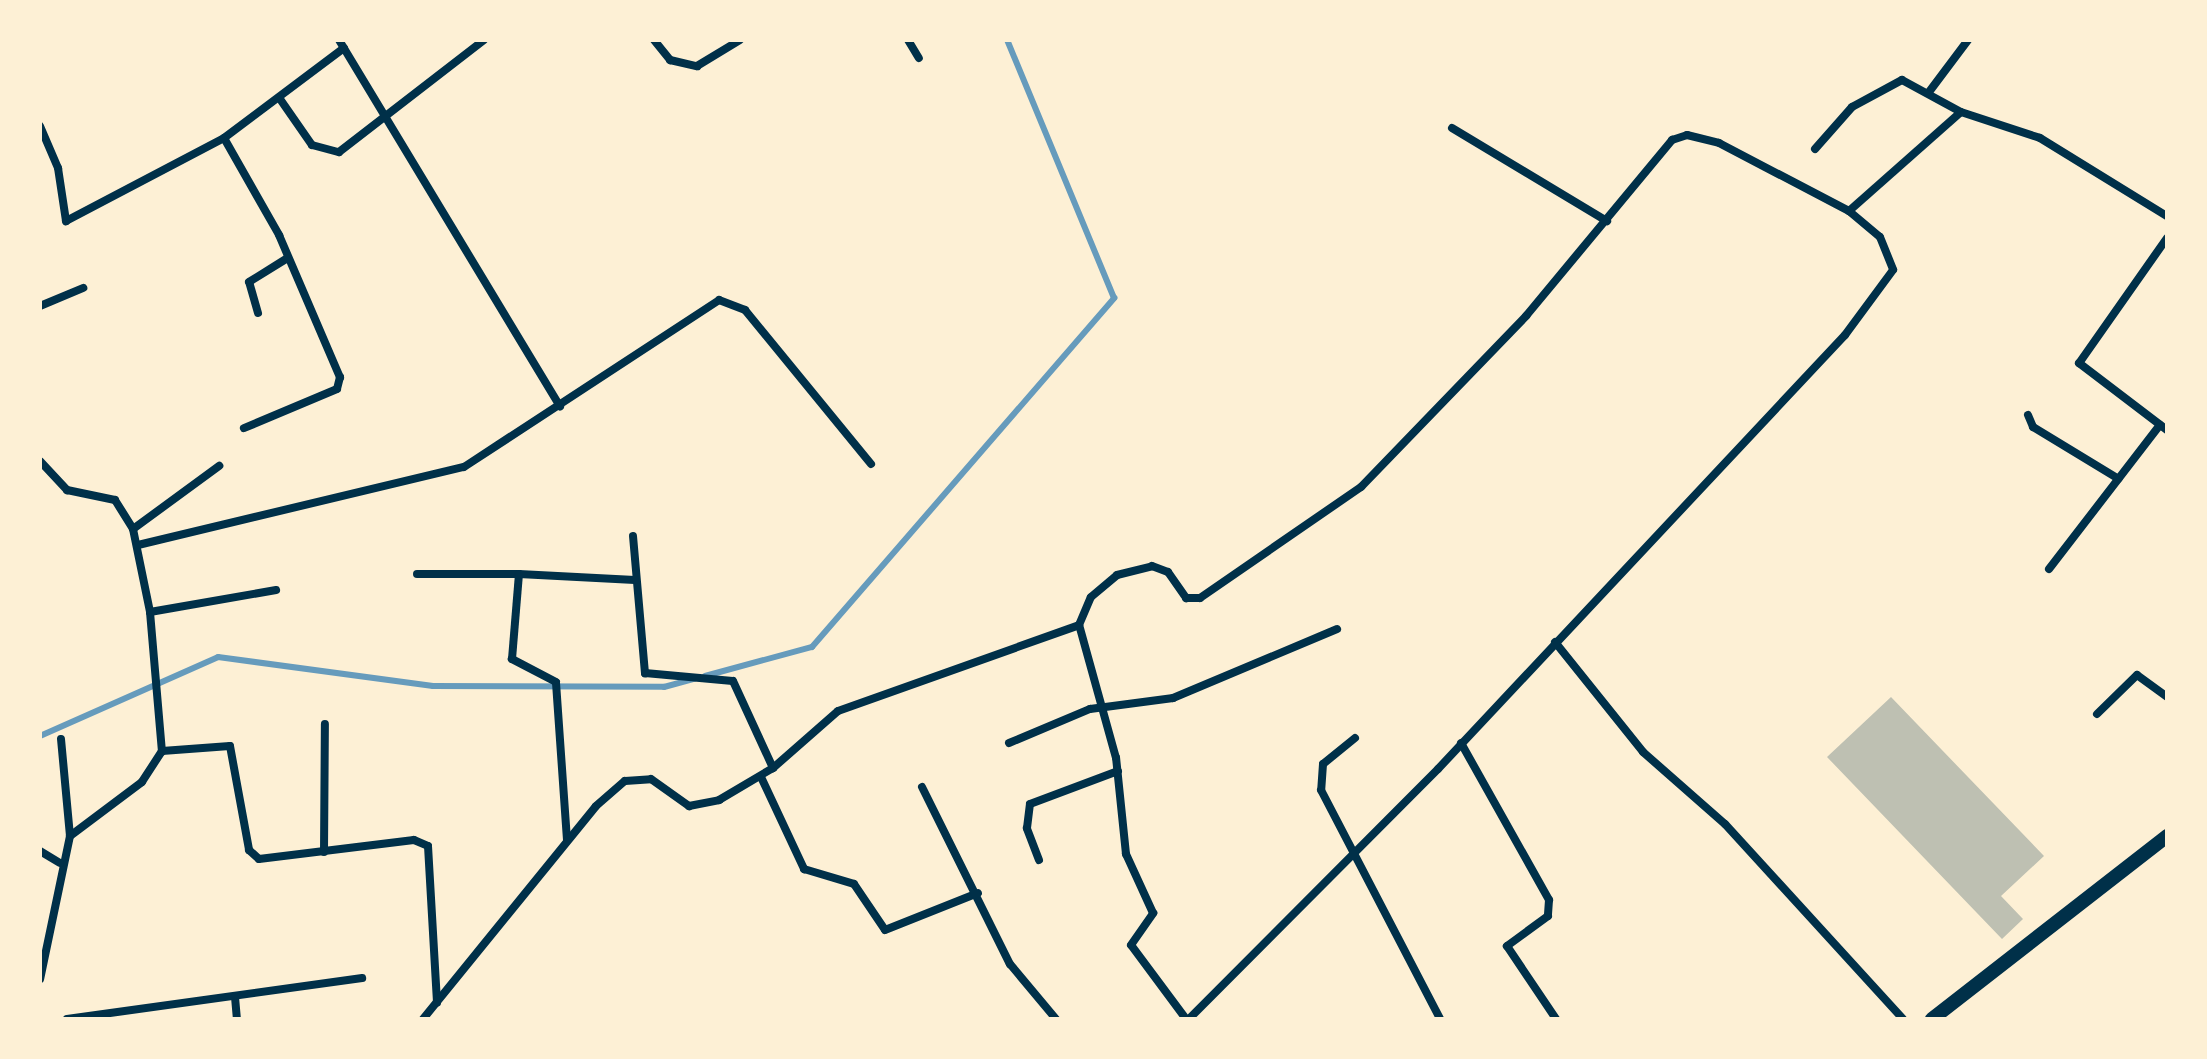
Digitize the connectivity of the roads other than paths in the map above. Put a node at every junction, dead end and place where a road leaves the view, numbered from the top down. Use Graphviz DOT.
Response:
graph roads {
  1 [pos="484,40"];
  2 [pos="654,40"];
  3 [pos="740,40"];
  4 [pos="908,40"];
  5 [pos="1968,40"];
  6 [pos="341,44"];
  7 [pos="919,58"];
  8 [pos="1929,92"];
  9 [pos="280,99"];
  10 [pos="1961,112"];
  11 [pos="388,119"];
  12 [pos="40,126"];
  13 [pos="1452,128"];
  14 [pos="224,138"];
  15 [pos="1815,149"];
  16 [pos="1849,211"];
  17 [pos="2167,216"];
  18 [pos="1607,221"];
  19 [pos="2167,238"];
  20 [pos="286,259"];
  21 [pos="83,288"];
  22 [pos="40,306"];
  23 [pos="258,313"];
  24 [pos="560,407"];
  25 [pos="2028,415"];
  26 [pos="2163,427"];
  27 [pos="244,428"];
  28 [pos="40,461"];
  29 [pos="871,464"];
  30 [pos="219,466"];
  31 [pos="2119,479"];
  32 [pos="133,529"];
  33 [pos="633,536"];
  34 [pos="138,545"];
  35 [pos="2049,569"];
  36 [pos="417,574"];
  37 [pos="519,574"];
  38 [pos="635,580"];
  39 [pos="276,590"];
  40 [pos="150,612"];
  41 [pos="1079,625"];
  42 [pos="1337,629"];
  43 [pos="1555,642"];
  44 [pos="2167,697"];
  45 [pos="1103,707"];
  46 [pos="2097,714"];
  47 [pos="325,724"];
  48 [pos="1355,738"];
  49 [pos="61,739"];
  50 [pos="1009,743"];
  51 [pos="1461,743"];
  52 [pos="162,751"];
  53 [pos="773,768"];
  54 [pos="1118,771"];
  55 [pos="761,777"];
  56 [pos="922,787"];
  57 [pos="70,836"];
  58 [pos="2167,836"];
  59 [pos="567,841"];
  60 [pos="40,851"];
  61 [pos="324,852"];
  62 [pos="1357,852"];
  63 [pos="1039,860"];
  64 [pos="60,863"];
  65 [pos="978,893"];
  66 [pos="362,978"];
  67 [pos="40,979"];
  68 [pos="235,997"];
  69 [pos="437,1004"];
  70 [pos="67,1019"];
  71 [pos="237,1019"];
  72 [pos="423,1019"];
  73 [pos="1056,1019"];
  74 [pos="1187,1019"];
  75 [pos="1440,1019"];
  76 [pos="1556,1019"];
  77 [pos="1903,1019"];
  78 [pos="1932,1019"];
  1 -- 11 [label="street"];
  2 -- 3 [label="street"];
  4 -- 7 [label="street"];
  5 -- 8 [label="street"];
  6 -- 9 [label="street"];
  6 -- 11 [label="street"];
  8 -- 10 [label="street"];
  8 -- 15 [label="street"];
  9 -- 11 [label="street"];
  9 -- 14 [label="street"];
  10 -- 16 [label="street"];
  10 -- 17 [label="street"];
  11 -- 24 [label="street"];
  12 -- 14 [label="street"];
  13 -- 18 [label="street"];
  14 -- 20 [label="street"];
  16 -- 18 [label="street"];
  16 -- 43 [label="street"];
  18 -- 41 [label="street"];
  19 -- 26 [label="street"];
  20 -- 23 [label="street"];
  20 -- 27 [label="street"];
  21 -- 22 [label="street"];
  24 -- 29 [label="street"];
  24 -- 34 [label="street"];
  25 -- 31 [label="street"];
  26 -- 31 [label="street"];
  28 -- 32 [label="street"];
  30 -- 32 [label="street"];
  31 -- 35 [label="street"];
  32 -- 34 [label="street"];
  33 -- 38 [label="street"];
  34 -- 40 [label="street"];
  36 -- 37 [label="street"];
  37 -- 38 [label="street"];
  37 -- 59 [label="street"];
  38 -- 53 [label="street"];
  39 -- 40 [label="street"];
  40 -- 52 [label="street"];
  41 -- 45 [label="street"];
  41 -- 53 [label="street"];
  42 -- 45 [label="street"];
  43 -- 51 [label="street"];
  43 -- 77 [label="street"];
  44 -- 46 [label="street"];
  45 -- 50 [label="street"];
  45 -- 54 [label="street"];
  47 -- 61 [label="street"];
  48 -- 62 [label="street"];
  49 -- 57 [label="street"];
  51 -- 62 [label="street"];
  51 -- 76 [label="street"];
  52 -- 57 [label="street"];
  52 -- 61 [label="street"];
  53 -- 55 [label="street"];
  54 -- 63 [label="street"];
  54 -- 74 [label="street"];
  55 -- 59 [label="street"];
  55 -- 65 [label="street"];
  56 -- 65 [label="street"];
  57 -- 64 [label="street"];
  58 -- 78 [label="main road"];
  59 -- 69 [label="street"];
  60 -- 64 [label="street"];
  61 -- 69 [label="street"];
  62 -- 74 [label="street"];
  62 -- 75 [label="street"];
  64 -- 67 [label="street"];
  65 -- 73 [label="street"];
  66 -- 68 [label="street"];
  68 -- 70 [label="street"];
  68 -- 71 [label="street"];
  69 -- 72 [label="street"];
}
